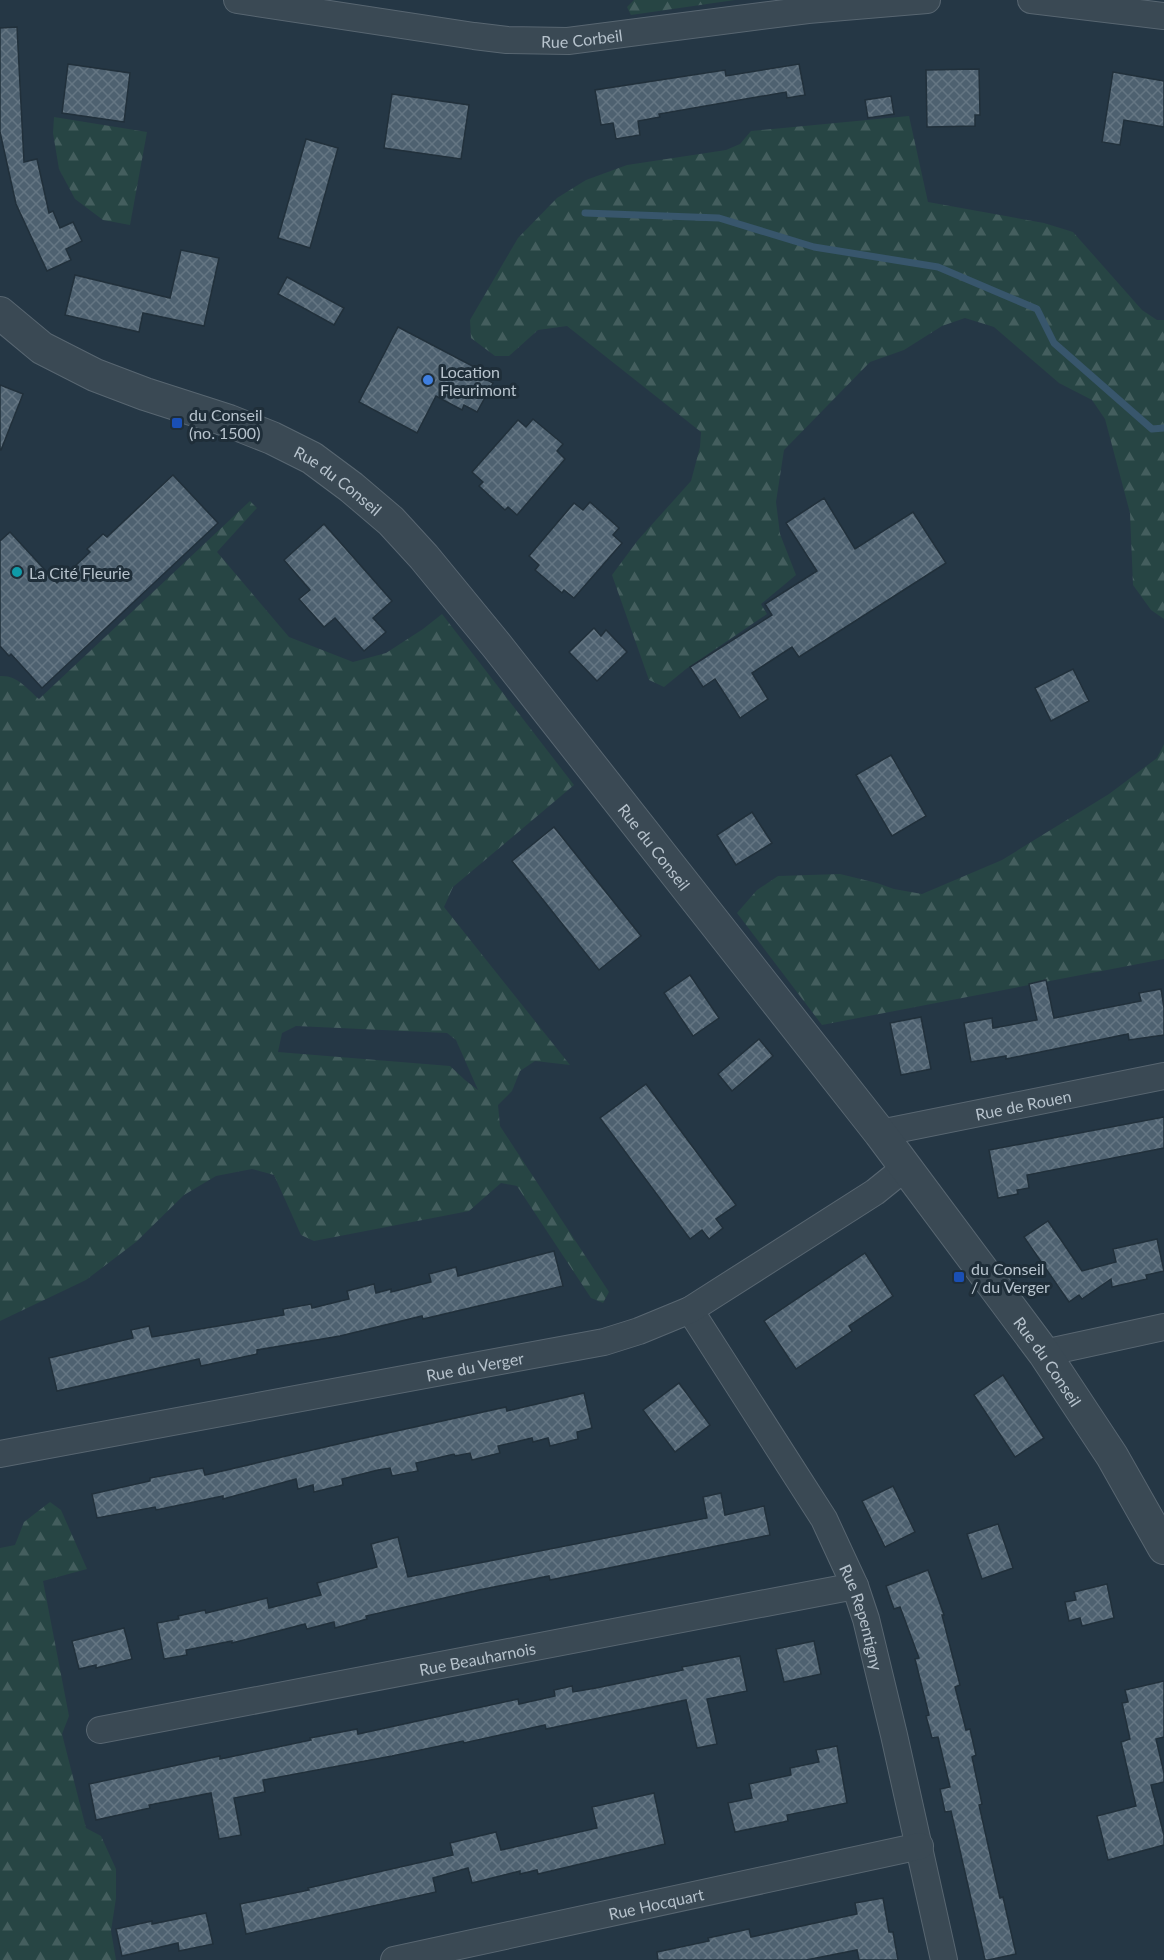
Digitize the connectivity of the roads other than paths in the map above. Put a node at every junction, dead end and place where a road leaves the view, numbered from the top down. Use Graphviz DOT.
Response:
graph roads {
  1 [pos="237,0"];
  2 [pos="927,0"];
  3 [pos="1032,0"];
  4 [pos="1164,16"];
  5 [pos="0,313"];
  6 [pos="1164,1076"];
  7 [pos="880,1133"];
  8 [pos="906,1167"];
  9 [pos="690,1310"];
  10 [pos="1164,1327"];
  11 [pos="1044,1353"];
  12 [pos="0,1454"];
  13 [pos="1164,1548"];
  14 [pos="855,1586"];
  15 [pos="100,1730"];
  16 [pos="920,1846"];
  17 [pos="394,1960"];
  18 [pos="944,1960"];
  1 -- 2 [label="street, Rue Corbeil"];
  3 -- 4 [label="street"];
  5 -- 7 [label="street, Rue du Conseil"];
  6 -- 7 [label="street, Rue de Rouen"];
  7 -- 8 [label="street, Rue du Conseil"];
  8 -- 9 [label="street, Rue du Verger"];
  8 -- 11 [label="street, Rue du Conseil"];
  9 -- 12 [label="street, Rue du Verger"];
  9 -- 14 [label="street, Rue Repentigny"];
  10 -- 11 [label="street"];
  11 -- 13 [label="street, Rue du Conseil"];
  14 -- 15 [label="street, Rue Beauharnois"];
  14 -- 16 [label="street, Rue Repentigny"];
  16 -- 17 [label="street, Rue Hocquart"];
  16 -- 18 [label="street, Rue Repentigny"];
}
